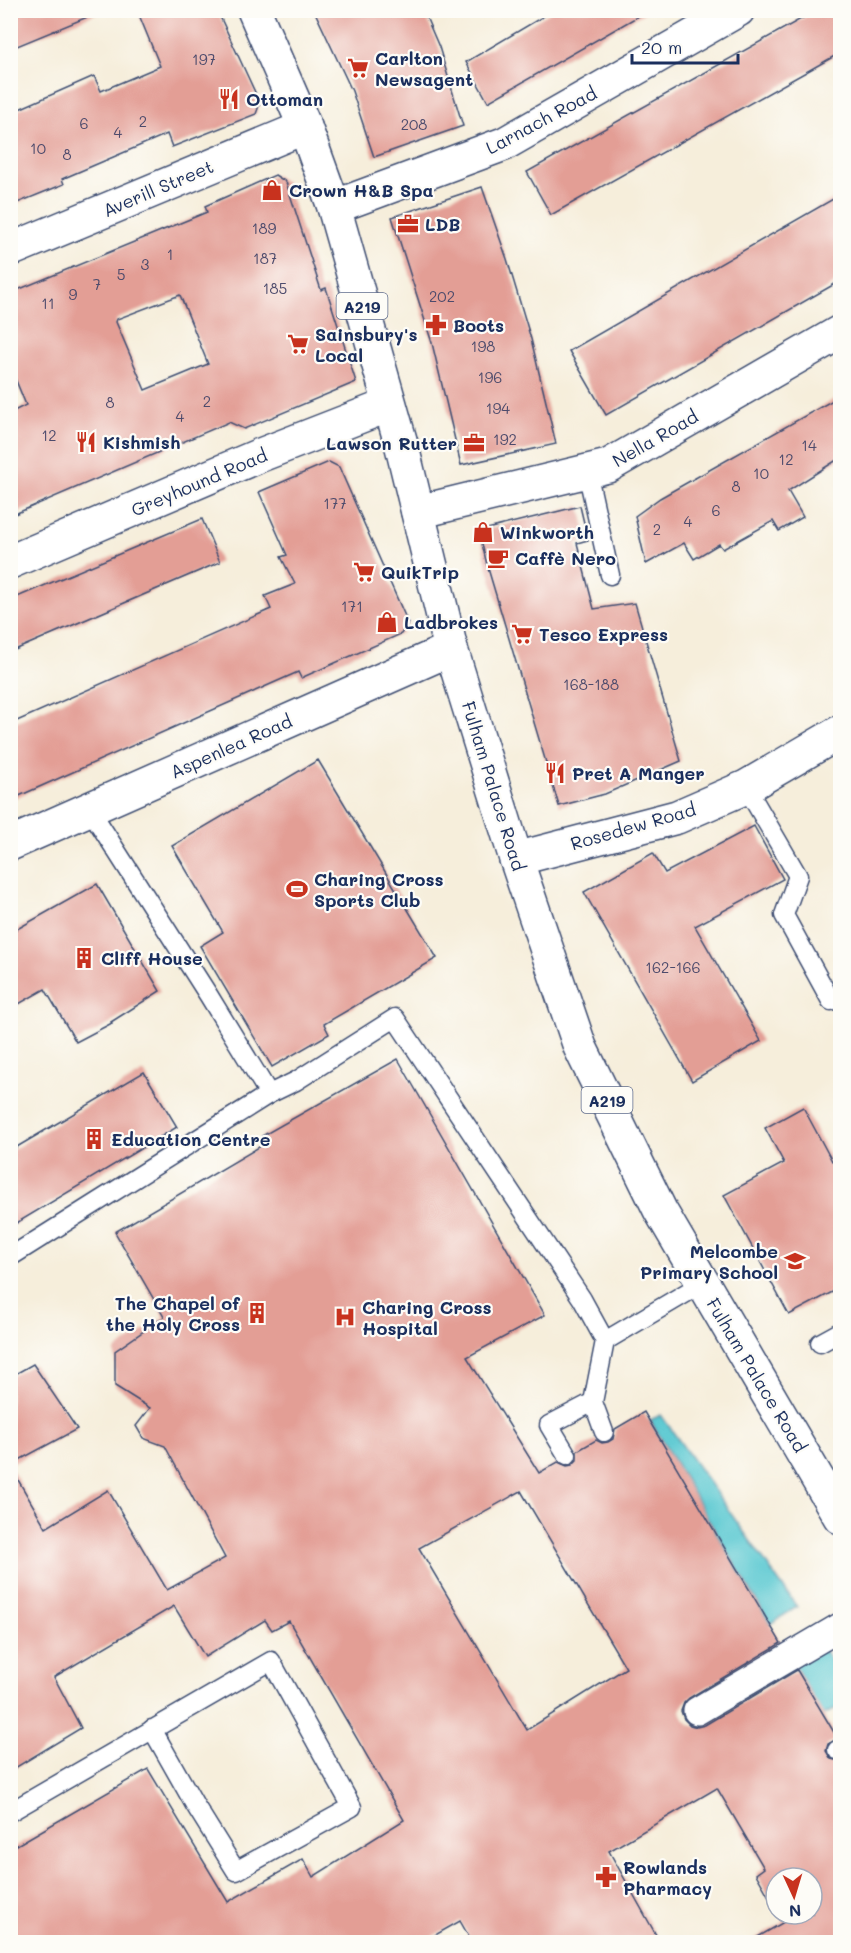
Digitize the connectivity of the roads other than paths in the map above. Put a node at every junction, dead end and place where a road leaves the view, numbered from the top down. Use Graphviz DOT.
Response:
graph roads {
  1 [pos="254,10"];
  2 [pos="738,10"];
  3 [pos="305,127"];
  4 [pos="334,207"];
  5 [pos="10,250"];
  6 [pos="840,332"];
  7 [pos="389,405"];
  8 [pos="587,471"];
  9 [pos="418,512"];
  10 [pos="10,562"];
  11 [pos="610,575"];
  12 [pos="451,649"];
  13 [pos="840,732"];
  14 [pos="746,787"];
  15 [pos="89,808"];
  16 [pos="10,844"];
  17 [pos="516,859"];
  18 [pos="831,1001"];
  19 [pos="269,1094"];
  20 [pos="10,1257"];
  21 [pos="703,1283"];
  22 [pos="840,1332"];
  23 [pos="605,1341"];
  24 [pos="820,1343"];
  25 [pos="593,1402"];
  26 [pos="604,1432"];
  27 [pos="567,1455"];
  28 [pos="840,1517"];
  29 [pos="840,1627"];
  30 [pos="697,1711"];
  31 [pos="152,1729"];
  32 [pos="10,1812"];
  1 -- 3 [label="street, Fulham Palace Road / A219"];
  2 -- 4 [label="street, Larnach Road"];
  3 -- 4 [label="street, Fulham Palace Road / A219"];
  3 -- 5 [label="street, Averill Street"];
  4 -- 7 [label="street, Fulham Palace Road / A219"];
  6 -- 8 [label="street, Nella Road"];
  7 -- 9 [label="street, Fulham Palace Road / A219"];
  7 -- 10 [label="street, Greyhound Road"];
  8 -- 9 [label="street, Nella Road"];
  8 -- 11 [label="lane"];
  9 -- 12 [label="street, Fulham Palace Road / A219"];
  12 -- 15 [label="street, Aspenlea Road"];
  12 -- 17 [label="street, Fulham Palace Road / A219"];
  13 -- 14 [label="street, Rosedew Road"];
  14 -- 17 [label="street, Rosedew Road"];
  14 -- 18 [label="lane"];
  15 -- 16 [label="street, Aspenlea Road"];
  15 -- 19 [label="lane"];
  17 -- 21 [label="street, Fulham Palace Road / A219"];
  19 -- 20 [label="lane"];
  19 -- 23 [label="lane"];
  21 -- 23 [label="lane"];
  21 -- 28 [label="street, Fulham Palace Road / A219"];
  22 -- 24 [label="lane"];
  23 -- 25 [label="lane"];
  25 -- 26 [label="lane"];
  25 -- 27 [label="lane"];
  29 -- 30 [label="street"];
  31 -- 31 [label="lane"];
  31 -- 32 [label="lane"];
}
